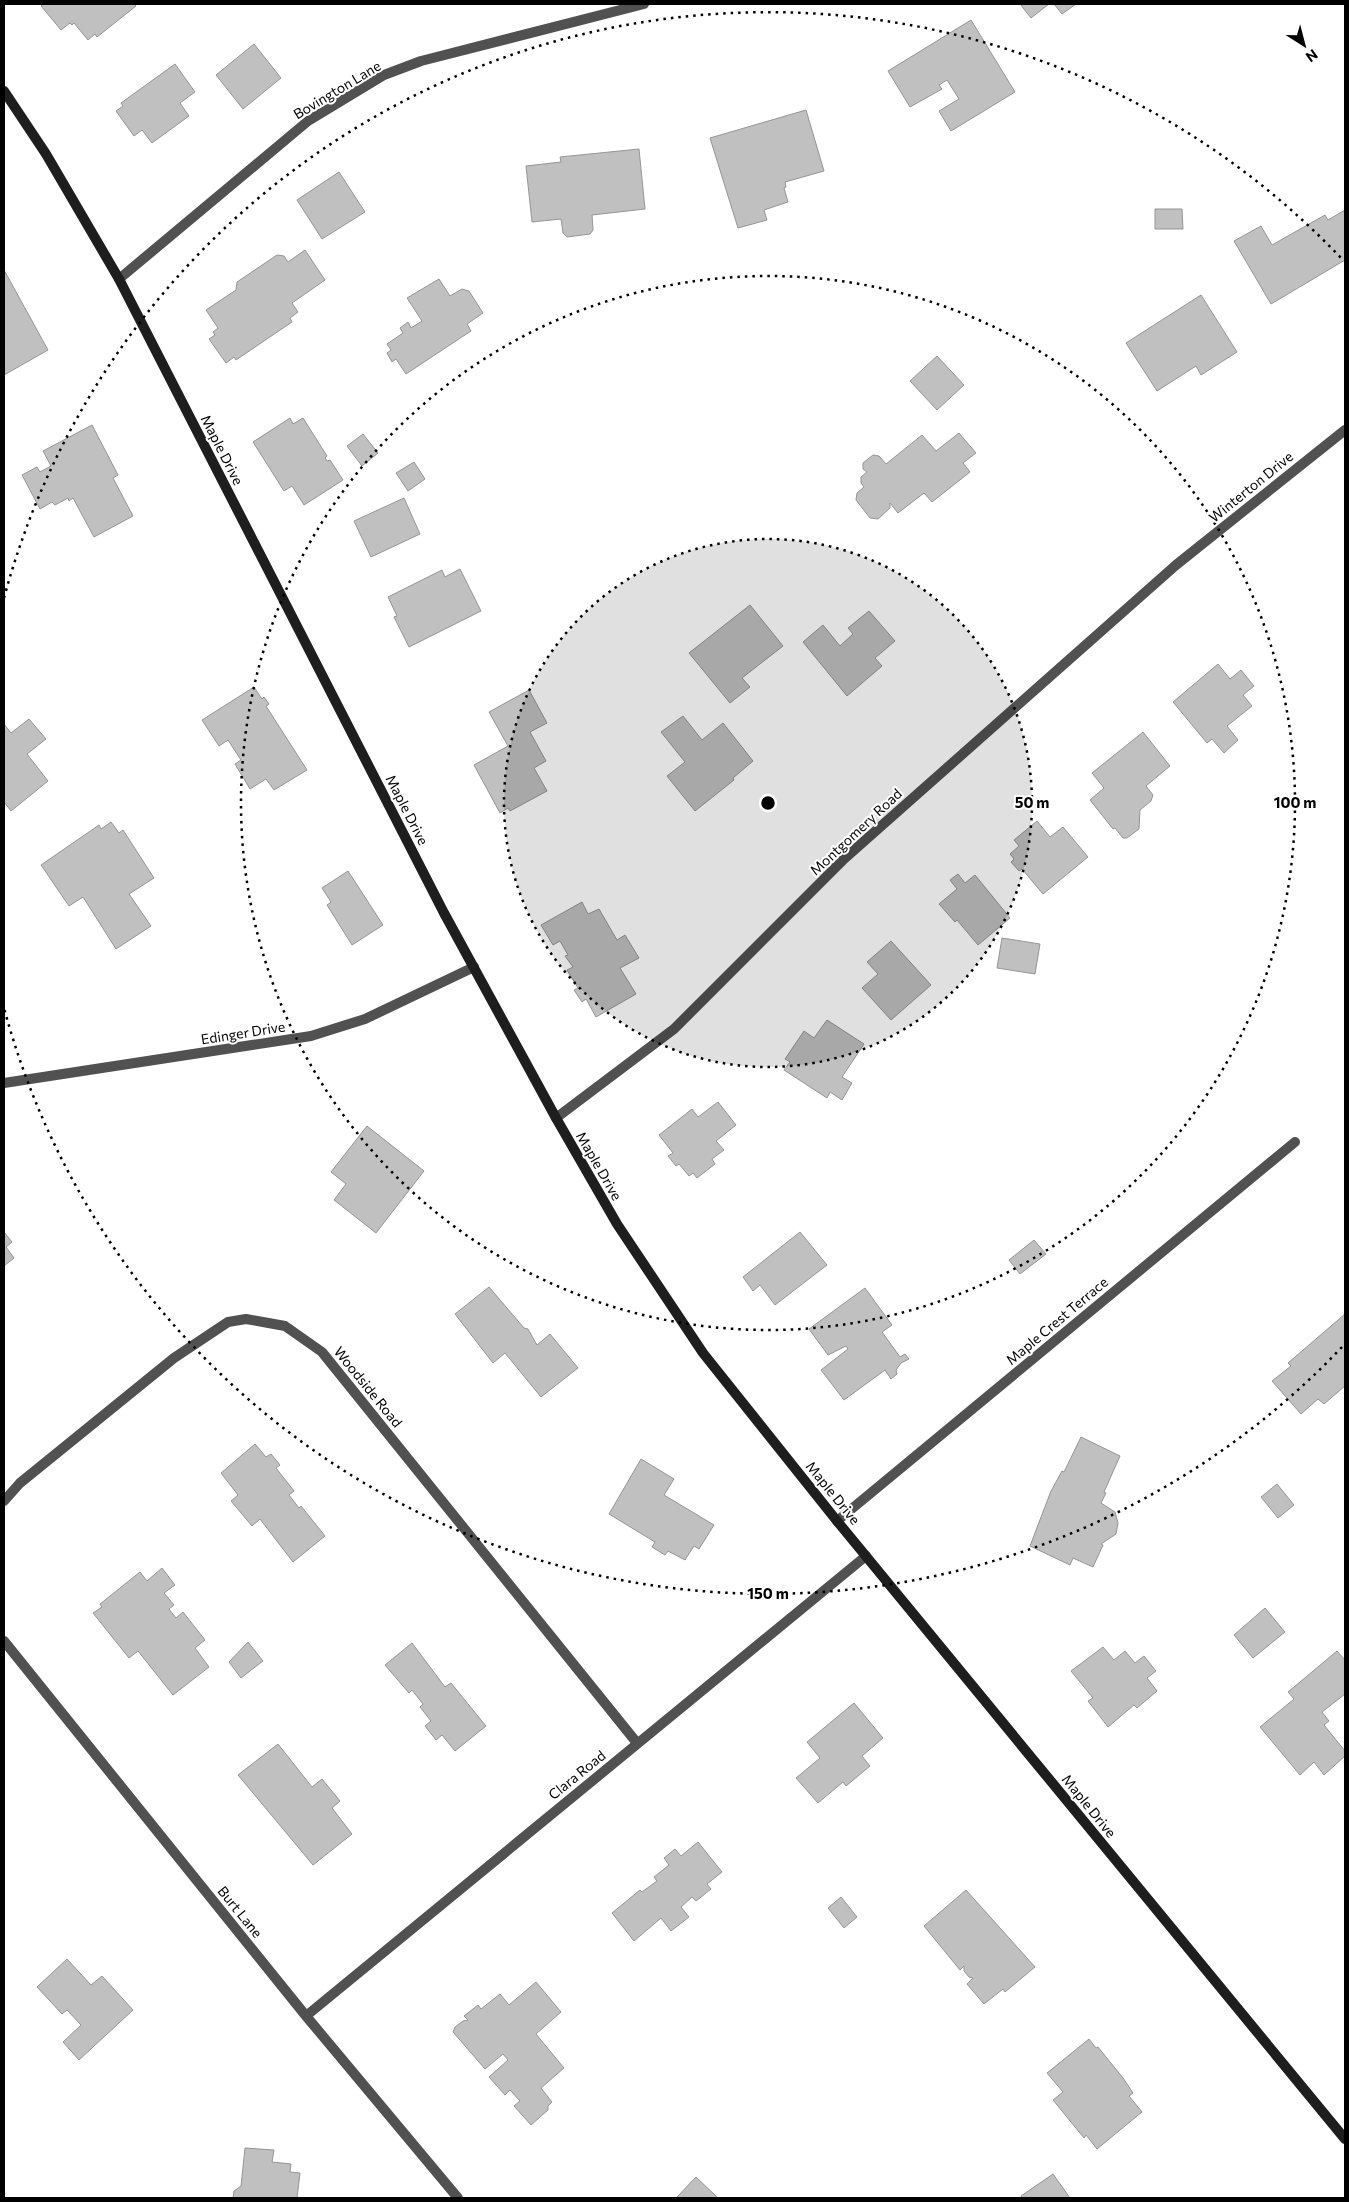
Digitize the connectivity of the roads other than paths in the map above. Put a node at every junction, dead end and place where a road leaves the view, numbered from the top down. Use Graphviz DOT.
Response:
graph roads {
  1 [pos="644,4"];
  2 [pos="4,91"];
  3 [pos="119,279"];
  4 [pos="1345,430"];
  5 [pos="1176,565"];
  6 [pos="474,967"];
  7 [pos="4,1083"];
  8 [pos="556,1118"];
  9 [pos="1295,1142"];
  10 [pos="4,1501"];
  11 [pos="838,1522"];
  12 [pos="866,1556"];
  13 [pos="4,1641"];
  14 [pos="637,1743"];
  15 [pos="306,2016"];
  16 [pos="1345,2139"];
  17 [pos="458,2198"];
  1 -- 3 [label="street, Bovington Lane"];
  2 -- 3 [label="street, Maple Drive"];
  3 -- 6 [label="street, Maple Drive"];
  4 -- 5 [label="street, Winterton Drive"];
  5 -- 8 [label="street, Montgomery Road"];
  6 -- 7 [label="street, Edinger Drive"];
  6 -- 8 [label="street, Maple Drive"];
  8 -- 11 [label="street, Maple Drive"];
  9 -- 11 [label="street, Maple Crest Terrace"];
  10 -- 14 [label="street, Woodside Road"];
  11 -- 12 [label="street, Maple Drive"];
  12 -- 14 [label="street, Clara Road"];
  12 -- 16 [label="street, Maple Drive"];
  13 -- 15 [label="street, Burt Lane"];
  14 -- 15 [label="street, Clara Road"];
  15 -- 17 [label="street, Burt Lane"];
}
